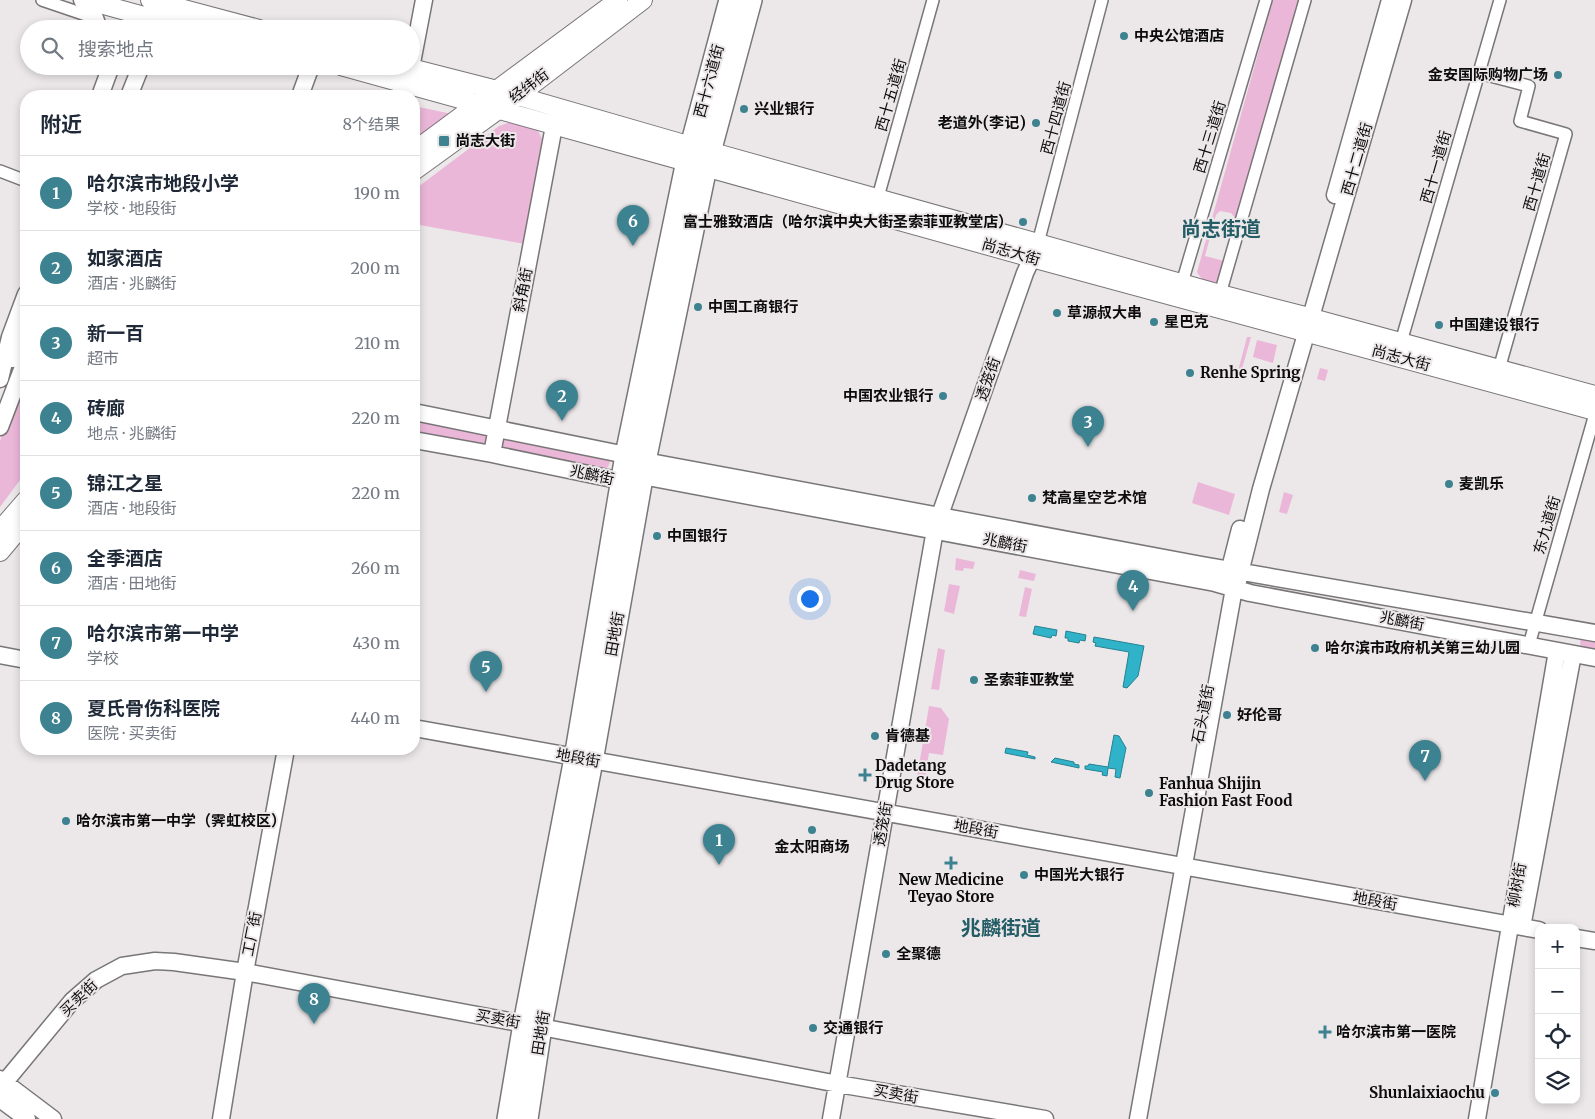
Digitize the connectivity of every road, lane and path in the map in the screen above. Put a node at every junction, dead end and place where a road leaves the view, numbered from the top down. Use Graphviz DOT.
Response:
graph roads {
  1 [pos="42,0"];
  2 [pos="82,0"];
  3 [pos="86,0"];
  4 [pos="150,0"];
  5 [pos="424,0"];
  6 [pos="618,0"];
  7 [pos="643,0"];
  8 [pos="730,0"];
  9 [pos="751,0"];
  10 [pos="933,0"];
  11 [pos="1102,0"];
  12 [pos="1266,0"];
  13 [pos="1305,0"];
  14 [pos="1390,0"];
  15 [pos="1403,0"];
  16 [pos="1500,0"];
  17 [pos="176,3"];
  18 [pos="90,20"];
  19 [pos="95,20"];
  20 [pos="144,20"];
  21 [pos="231,20"];
  22 [pos="419,20"];
  23 [pos="420,70"];
  24 [pos="1479,73"];
  25 [pos="108,75"];
  26 [pos="132,75"];
  27 [pos="135,75"];
  28 [pos="308,75"];
  29 [pos="365,75"];
  30 [pos="102,90"];
  31 [pos="122,90"];
  32 [pos="131,90"];
  33 [pos="302,90"];
  34 [pos="406,90"];
  35 [pos="497,90"];
  36 [pos="420,93"];
  37 [pos="516,97"];
  38 [pos="479,103"];
  39 [pos="497,110"];
  40 [pos="554,126"];
  41 [pos="420,147"];
  42 [pos="698,156"];
  43 [pos="420,167"];
  44 [pos="0,171"];
  45 [pos="20,179"];
  46 [pos="878,197"];
  47 [pos="1035,250"];
  48 [pos="1182,283"];
  49 [pos="1220,294"];
  50 [pos="20,310"];
  51 [pos="1304,324"];
  52 [pos="20,340"];
  53 [pos="1401,342"];
  54 [pos="1499,369"];
  55 [pos="20,375"];
  56 [pos="0,379"];
  57 [pos="0,384"];
  58 [pos="1595,395"];
  59 [pos="1595,412"];
  60 [pos="420,413"];
  61 [pos="0,428"];
  62 [pos="497,428"];
  63 [pos="420,441"];
  64 [pos="492,454"];
  65 [pos="638,464"];
  66 [pos="622,481"];
  67 [pos="20,507"];
  68 [pos="938,522"];
  69 [pos="20,528"];
  70 [pos="0,530"];
  71 [pos="0,552"];
  72 [pos="1233,579"];
  73 [pos="1535,622"];
  74 [pos="1595,633"];
  75 [pos="1529,645"];
  76 [pos="1565,653"];
  77 [pos="0,654"];
  78 [pos="1595,658"];
  79 [pos="20,659"];
  80 [pos="420,729"];
  81 [pos="285,755"];
  82 [pos="584,759"];
  83 [pos="885,813"];
  84 [pos="1179,865"];
  85 [pos="1516,926"];
  86 [pos="1535,929"];
  87 [pos="1580,939"];
  88 [pos="1595,941"];
  89 [pos="245,972"];
  90 [pos="533,1025"];
  91 [pos="2,1083"];
  92 [pos="838,1084"];
  93 [pos="0,1099"];
  94 [pos="27,1119"];
  95 [pos="54,1119"];
  96 [pos="220,1119"];
  97 [pos="508,1119"];
  98 [pos="527,1119"];
  99 [pos="832,1119"];
  100 [pos="1044,1119"];
  101 [pos="1128,1119"];
  102 [pos="1138,1119"];
  103 [pos="1477,1119"];
  1 -- 18 [label="street"];
  2 -- 19 [label="main road"];
  3 -- 20 [label="main road"];
  4 -- 17 [label="main road"];
  5 -- 22 [label="main road"];
  6 -- 35 [label="main road, 经纬街"];
  7 -- 37 [label="main road, 经纬街"];
  8 -- 42 [label="highway, 西十六道街"];
  9 -- 42 [label="highway, 西十六道街"];
  10 -- 46 [label="street, 西十五道街"];
  11 -- 47 [label="street, 西十四道街"];
  12 -- 48 [label="street, 西十三道街"];
  13 -- 49 [label="street"];
  14 -- 51 [label="main road, 西十二道街"];
  15 -- 51 [label="main road, 西十二道街"];
  16 -- 24 [label="street, 西十一道街"];
  17 -- 21 [label="main road"];
  23 -- 35 [label="main road, 尚志大街"];
  24 -- 53 [label="street, 西十一道街"];
  24 -- 54 [label="street, 西十道街"];
  25 -- 30 [label="main road"];
  26 -- 31 [label="main road"];
  27 -- 32 [label="main road"];
  28 -- 33 [label="main road"];
  29 -- 34 [label="main road, 尚志大街"];
  35 -- 37 [label="main road, 尚志大街"];
  35 -- 38 [label="main road, 经纬街"];
  36 -- 38 [label="main road, 尚志大街"];
  37 -- 39 [label="main road, 经纬街"];
  37 -- 42 [label="main road, 尚志大街"];
  38 -- 39 [label="main road, 尚志大街"];
  38 -- 41 [label="main road, 经纬街"];
  39 -- 40 [label="main road, 尚志大街"];
  39 -- 43 [label="main road, 经纬街"];
  40 -- 42 [label="main road, 尚志大街"];
  40 -- 62 [label="main road, 斜角街"];
  42 -- 46 [label="main road, 尚志大街"];
  42 -- 47 [label="main road, 尚志大街"];
  42 -- 65 [label="highway, 田地街"];
  44 -- 45 [label="street"];
  46 -- 47 [label="main road, 尚志大街"];
  47 -- 48 [label="main road, 尚志大街"];
  47 -- 51 [label="main road, 尚志大街"];
  47 -- 68 [label="main road, 透笼街"];
  48 -- 49 [label="main road, 尚志大街"];
  49 -- 51 [label="main road, 尚志大街"];
  50 -- 56 [label="main road"];
  51 -- 53 [label="main road, 尚志大街"];
  51 -- 59 [label="main road, 尚志大街"];
  51 -- 72 [label="main road, 石头道街"];
  52 -- 57 [label="main road"];
  53 -- 54 [label="main road, 尚志大街"];
  54 -- 58 [label="main road, 尚志大街"];
  55 -- 61 [label="main road"];
  59 -- 73 [label="street, 东九道街"];
  60 -- 62 [label="main road, 兆麟街"];
  62 -- 64 [label="main road, 斜角街"];
  62 -- 65 [label="main road, 兆麟街"];
  63 -- 64 [label="main road, 兆麟街"];
  64 -- 66 [label="main road, 兆麟街"];
  65 -- 66 [label="highway, 田地街"];
  65 -- 68 [label="main road, 兆麟街"];
  65 -- 82 [label="highway, 田地街"];
  66 -- 82 [label="highway, 田地街"];
  67 -- 70 [label="main road"];
  68 -- 72 [label="main road, 兆麟街"];
  68 -- 83 [label="main road, 透笼街"];
  69 -- 71 [label="main road"];
  72 -- 73 [label="main road, 兆麟街"];
  72 -- 75 [label="main road, 兆麟街"];
  72 -- 84 [label="main road, 石头道街"];
  73 -- 74 [label="main road, 兆麟街"];
  73 -- 75 [label="street, 东九道街"];
  75 -- 76 [label="main road, 兆麟街"];
  76 -- 78 [label="main road, 兆麟街"];
  76 -- 85 [label="main road, 柳树街"];
  77 -- 79 [label="main road"];
  80 -- 82 [label="main road, 地段街"];
  81 -- 89 [label="main road, 工厂街"];
  82 -- 83 [label="main road, 地段街"];
  82 -- 90 [label="highway, 田地街"];
  83 -- 84 [label="main road, 地段街"];
  83 -- 92 [label="main road, 透笼街"];
  84 -- 85 [label="main road, 地段街"];
  84 -- 101 [label="main road, 石头道街"];
  84 -- 102 [label="main road, 石头道街"];
  85 -- 86 [label="main road, 地段街"];
  85 -- 103 [label="main road, 柳树街"];
  87 -- 88 [label="main road"];
  89 -- 90 [label="main road, 买卖街"];
  89 -- 91 [label="main road, 买卖街"];
  89 -- 96 [label="main road, 工厂街"];
  90 -- 92 [label="main road, 买卖街"];
  90 -- 97 [label="highway, 田地街"];
  90 -- 98 [label="highway, 田地街"];
  91 -- 95 [label="main road"];
  92 -- 99 [label="main road, 透笼街"];
  92 -- 100 [label="main road, 买卖街"];
  93 -- 94 [label="main road"];
}
